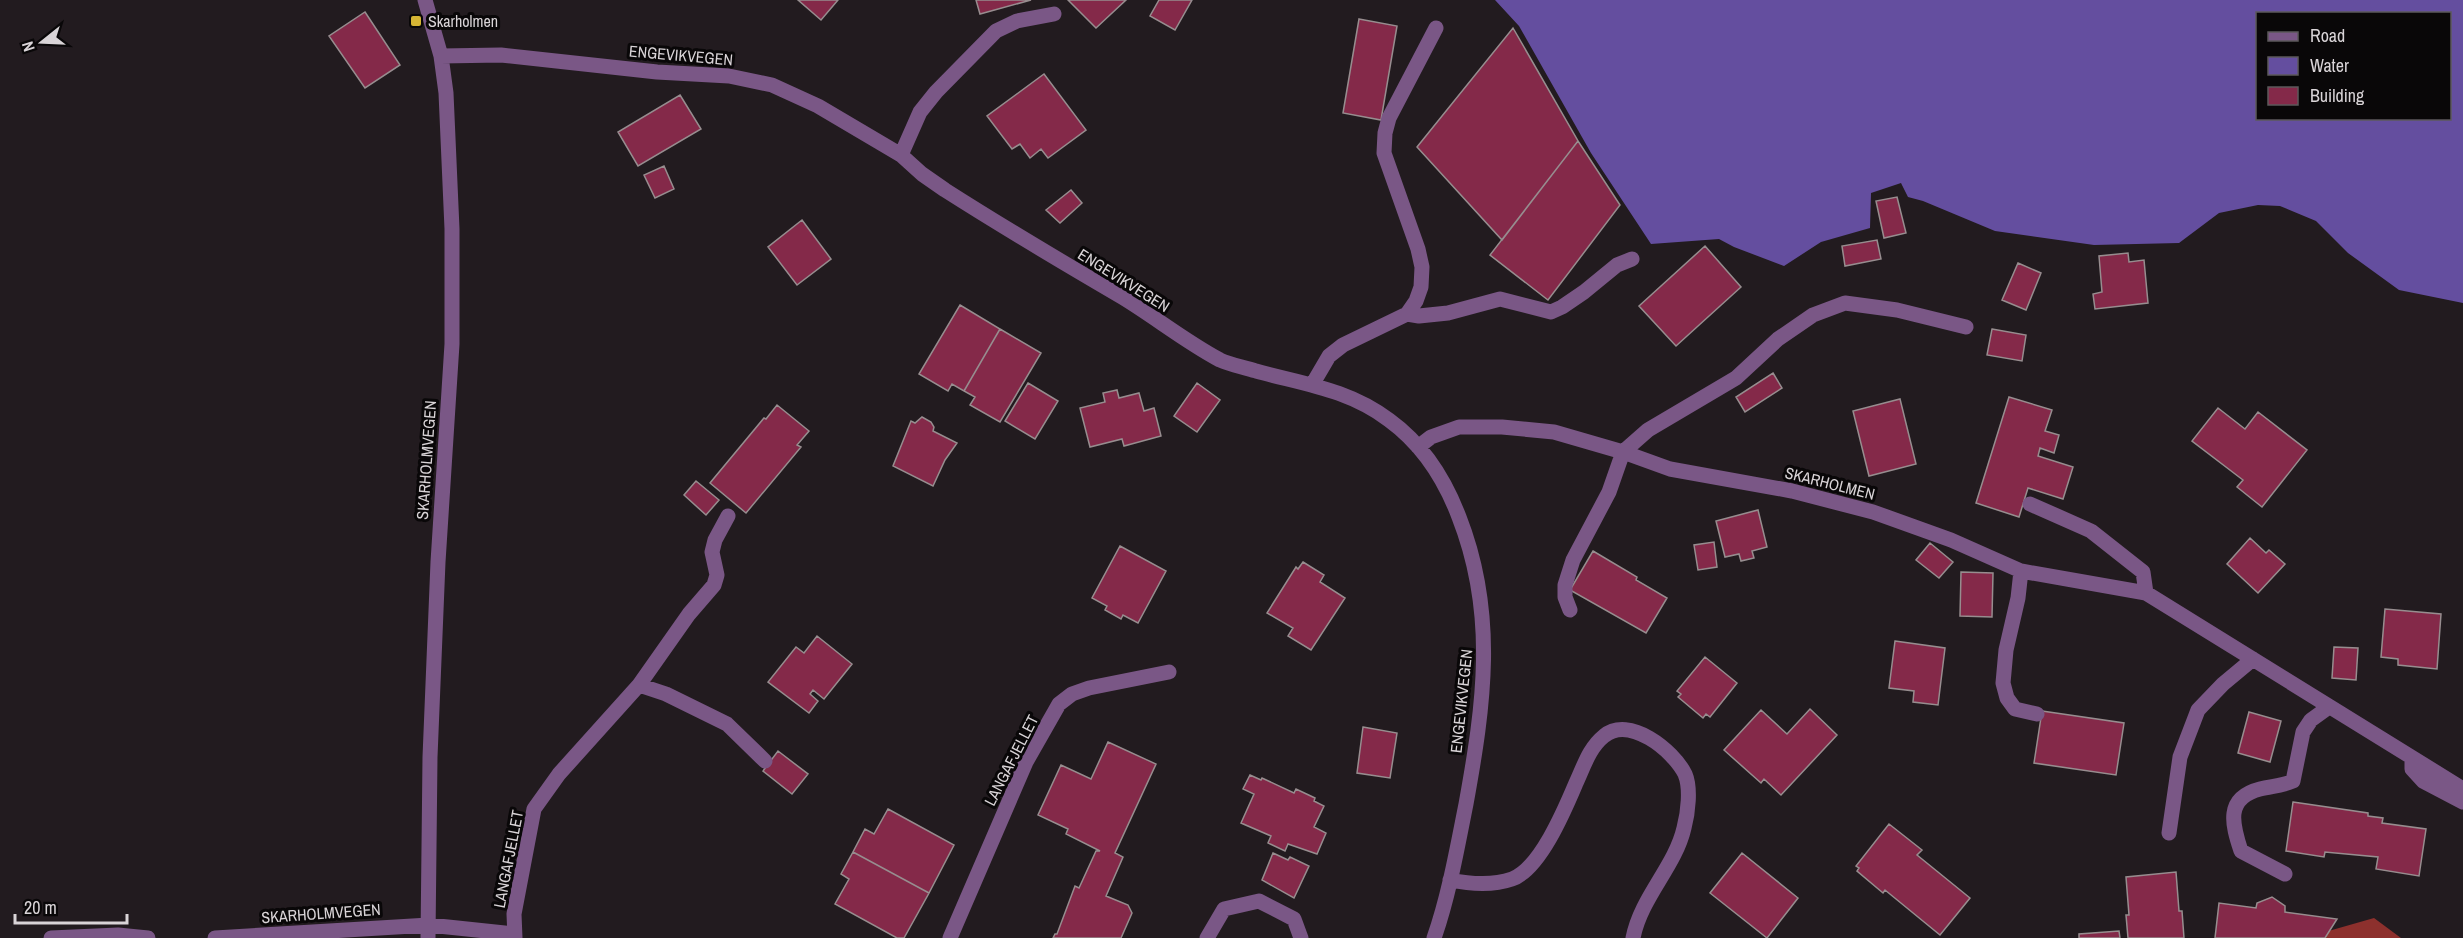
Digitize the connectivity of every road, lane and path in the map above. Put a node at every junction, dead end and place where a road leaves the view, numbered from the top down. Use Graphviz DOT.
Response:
graph roads {
  1 [pos="425,0"];
  2 [pos="1054,14"];
  3 [pos="1436,28"];
  4 [pos="441,56"];
  5 [pos="901,155"];
  6 [pos="1632,259"];
  7 [pos="1407,314"];
  8 [pos="1966,327"];
  9 [pos="1312,385"];
  10 [pos="1418,447"];
  11 [pos="1623,452"];
  12 [pos="2030,504"];
  13 [pos="728,516"];
  14 [pos="2021,571"];
  15 [pos="2146,593"];
  16 [pos="1570,610"];
  17 [pos="2253,659"];
  18 [pos="1168,672"];
  19 [pos="639,685"];
  20 [pos="2329,707"];
  21 [pos="2037,714"];
  22 [pos="2412,758"];
  23 [pos="765,761"];
  24 [pos="2463,789"];
  25 [pos="2463,802"];
  26 [pos="2169,833"];
  27 [pos="2285,874"];
  28 [pos="1450,880"];
  29 [pos="429,931"];
  30 [pos="514,936"];
  31 [pos="51,938"];
  32 [pos="148,938"];
  33 [pos="215,938"];
  34 [pos="950,938"];
  35 [pos="1207,938"];
  36 [pos="1301,938"];
  37 [pos="1434,938"];
  38 [pos="1633,938"];
  1 -- 4 [label="street, SKARHOLMVEGEN"];
  2 -- 5 [label="street"];
  3 -- 7 [label="street"];
  4 -- 5 [label="street, ENGEVIKVEGEN"];
  4 -- 29 [label="street, SKARHOLMVEGEN"];
  5 -- 9 [label="street, ENGEVIKVEGEN"];
  6 -- 7 [label="street"];
  7 -- 9 [label="street"];
  8 -- 11 [label="street"];
  9 -- 10 [label="street, ENGEVIKVEGEN"];
  10 -- 11 [label="street, SKARHOLMEN"];
  10 -- 28 [label="street, ENGEVIKVEGEN"];
  11 -- 14 [label="street, SKARHOLMEN"];
  11 -- 16 [label="street"];
  12 -- 15 [label="street"];
  13 -- 19 [label="street, LANGAFJELLET"];
  14 -- 15 [label="street, SKARHOLMEN"];
  14 -- 21 [label="street"];
  15 -- 17 [label="street, SKARHOLMEN"];
  17 -- 20 [label="street, SKARHOLMEN"];
  17 -- 26 [label="street"];
  18 -- 34 [label="street, LANGAFJELLET"];
  19 -- 23 [label="street"];
  19 -- 30 [label="street, LANGAFJELLET"];
  20 -- 22 [label="street, SKARHOLMEN"];
  20 -- 27 [label="street"];
  22 -- 24 [label="street, SKARHOLMEN"];
  22 -- 25 [label="street, SKARHOLMEN"];
  28 -- 37 [label="street, ENGEVIKVEGEN"];
  28 -- 38 [label="street"];
  29 -- 30 [label="street, LANGAFJELLET"];
  29 -- 33 [label="street, SKARHOLMVEGEN"];
  31 -- 32 [label="street"];
  35 -- 36 [label="street"];
}
